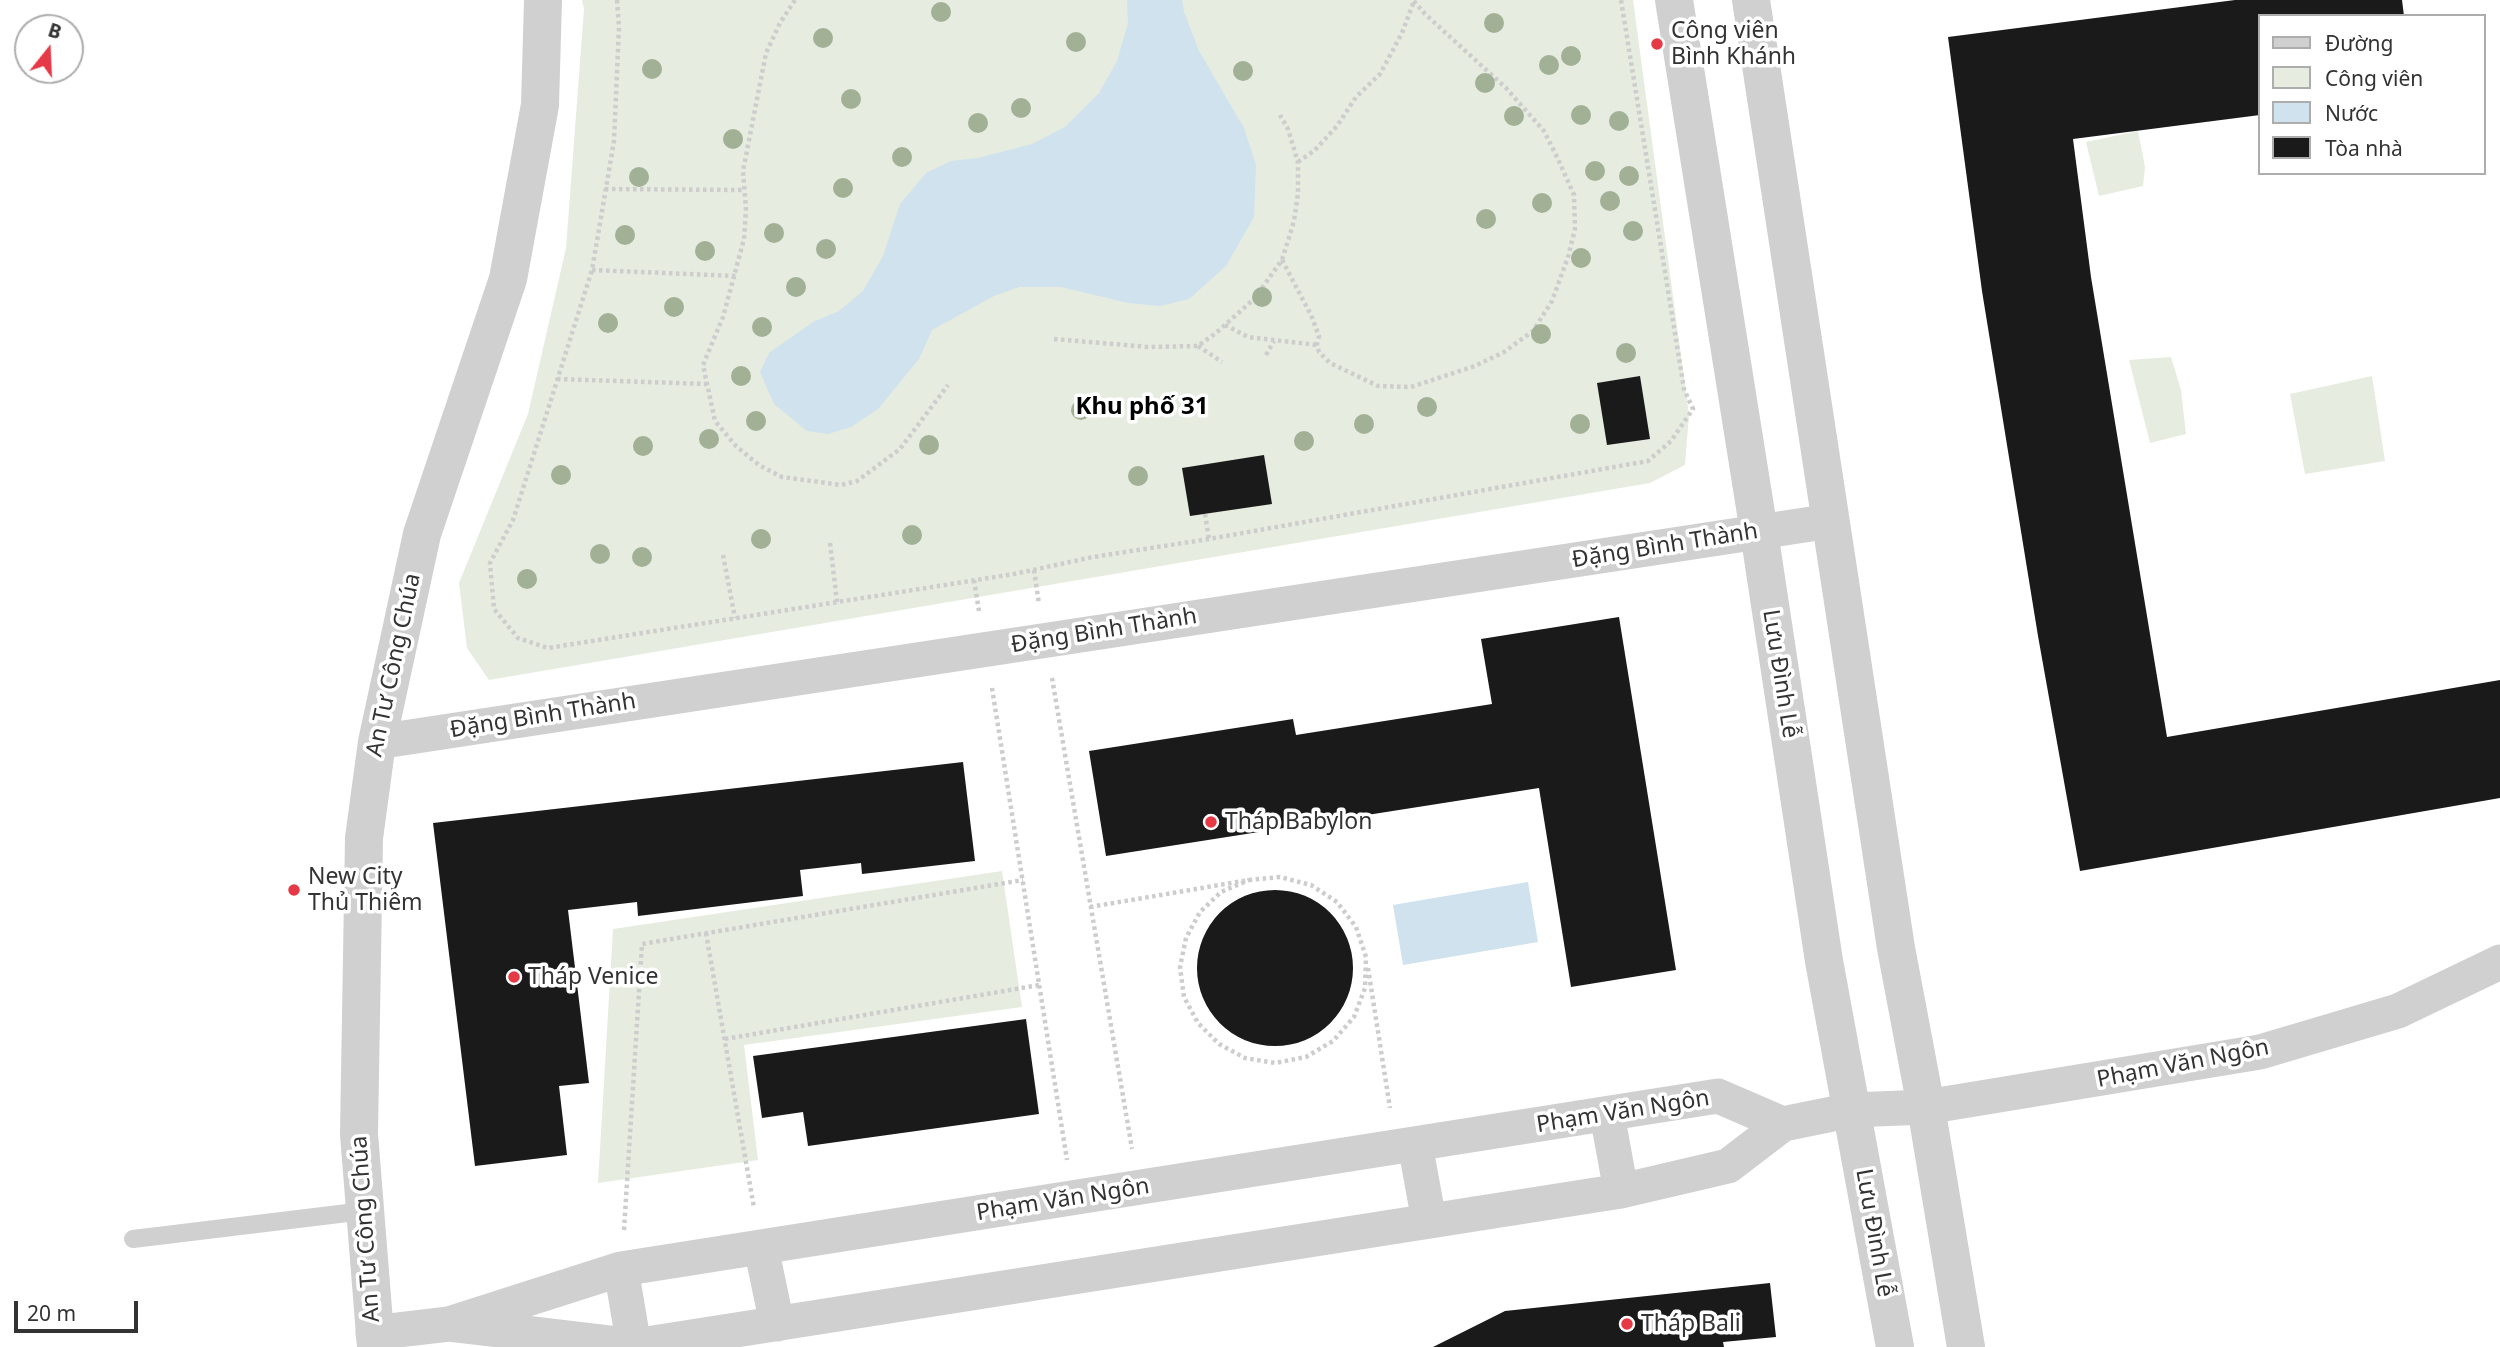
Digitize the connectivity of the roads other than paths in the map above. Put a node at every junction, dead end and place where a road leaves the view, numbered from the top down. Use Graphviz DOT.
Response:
graph roads {
  1 [pos="543,0"];
  2 [pos="1674,0"];
  3 [pos="1751,0"];
  4 [pos="1831,521"];
  5 [pos="1759,532"];
  6 [pos="377,742"];
  7 [pos="2500,962"];
  8 [pos="1926,1107"];
  9 [pos="1852,1110"];
  10 [pos="1607,1114"];
  11 [pos="1783,1124"];
  12 [pos="1406,1145"];
  13 [pos="1621,1191"];
  14 [pos="364,1212"];
  15 [pos="1429,1221"];
  16 [pos="133,1239"];
  17 [pos="761,1247"];
  18 [pos="621,1269"];
  19 [pos="449,1324"];
  20 [pos="777,1324"];
  21 [pos="374,1340"];
  22 [pos="634,1346"];
  23 [pos="1895,1347"];
  24 [pos="1966,1347"];
  1 -- 6 [label="street, An Tư Công Chúa"];
  2 -- 5 [label="street, Lưu Đình Lễ"];
  3 -- 4 [label="street"];
  4 -- 5 [label="street, Đặng Bình Thành"];
  4 -- 8 [label="street"];
  5 -- 6 [label="street, Đặng Bình Thành"];
  5 -- 9 [label="street, Lưu Đình Lễ"];
  6 -- 14 [label="street, An Tư Công Chúa"];
  7 -- 8 [label="street, Phạm Văn Ngôn"];
  8 -- 9 [label="street, Phạm Văn Ngôn"];
  8 -- 24 [label="street"];
  9 -- 11 [label="street, Phạm Văn Ngôn"];
  9 -- 23 [label="street, Lưu Đình Lễ"];
  10 -- 11 [label="street, Phạm Văn Ngôn"];
  10 -- 12 [label="street, Phạm Văn Ngôn"];
  10 -- 13 [label="street"];
  11 -- 13 [label="street"];
  12 -- 15 [label="street"];
  12 -- 17 [label="street, Phạm Văn Ngôn"];
  13 -- 15 [label="street"];
  14 -- 16 [label="lane"];
  14 -- 21 [label="street, An Tư Công Chúa"];
  15 -- 20 [label="street"];
  17 -- 18 [label="street, Phạm Văn Ngôn"];
  17 -- 20 [label="street"];
  18 -- 19 [label="street, Phạm Văn Ngôn"];
  18 -- 22 [label="street"];
  19 -- 21 [label="street"];
  19 -- 22 [label="street"];
  20 -- 22 [label="street"];
}
